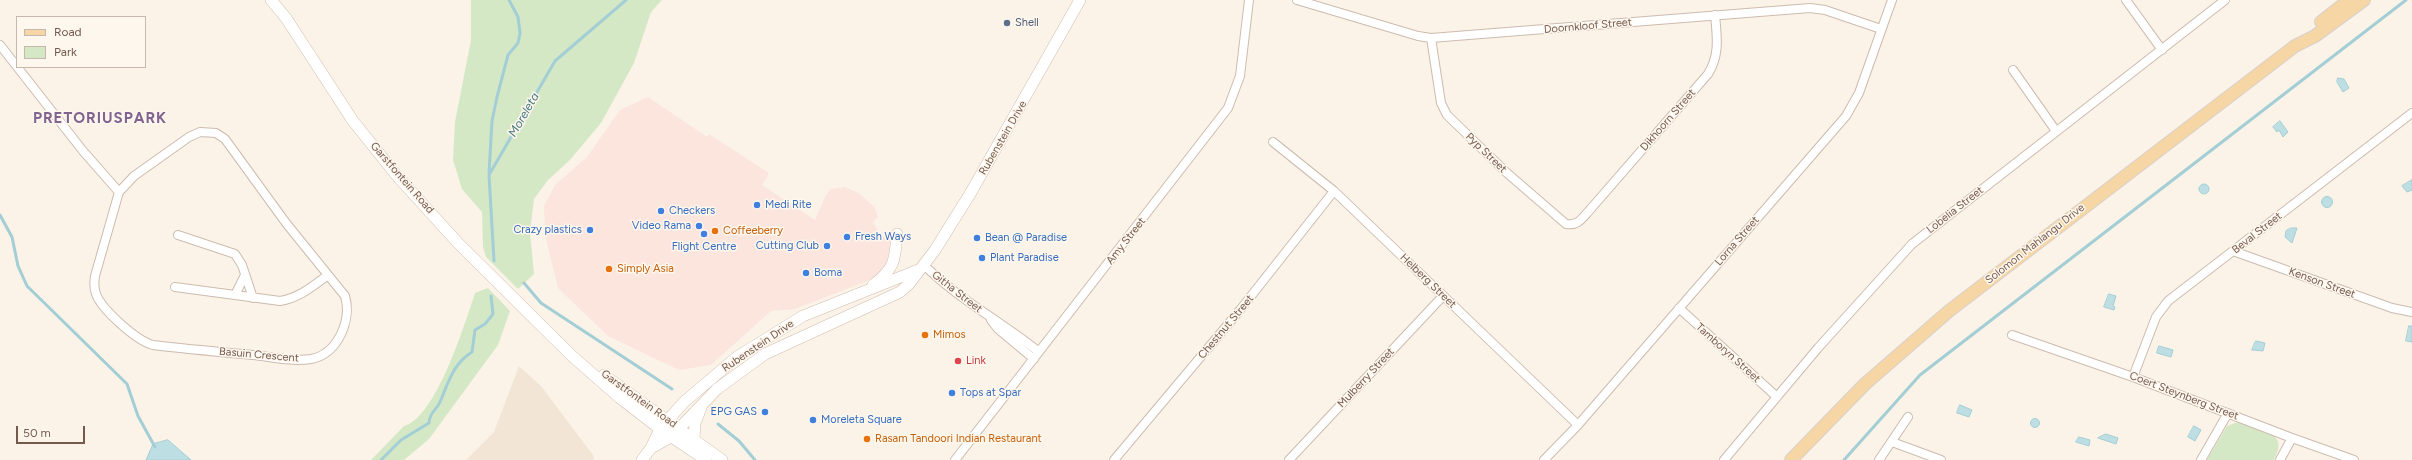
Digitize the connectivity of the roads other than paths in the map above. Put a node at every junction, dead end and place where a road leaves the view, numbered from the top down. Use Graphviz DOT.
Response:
graph roads {
  1 [pos="271,0"];
  2 [pos="280,0"];
  3 [pos="1080,0"];
  4 [pos="1249,0"];
  5 [pos="1297,0"];
  6 [pos="1892,0"];
  7 [pos="2126,0"];
  8 [pos="2225,0"];
  9 [pos="2348,0"];
  10 [pos="2364,0"];
  11 [pos="1715,15"];
  12 [pos="286,18"];
  13 [pos="1881,29"];
  14 [pos="1431,38"];
  15 [pos="0,45"];
  16 [pos="2295,46"];
  17 [pos="2162,50"];
  18 [pos="16,65"];
  19 [pos="18,68"];
  20 [pos="2013,70"];
  21 [pos="2412,113"];
  22 [pos="2056,131"];
  23 [pos="1273,142"];
  24 [pos="1334,191"];
  25 [pos="119,192"];
  26 [pos="1588,212"];
  27 [pos="897,234"];
  28 [pos="178,235"];
  29 [pos="2233,251"];
  30 [pos="921,268"];
  31 [pos="245,275"];
  32 [pos="328,275"];
  33 [pos="175,288"];
  34 [pos="863,293"];
  35 [pos="235,295"];
  36 [pos="1443,296"];
  37 [pos="253,298"];
  38 [pos="1679,308"];
  39 [pos="2412,312"];
  40 [pos="990,318"];
  41 [pos="2012,335"];
  42 [pos="1039,352"];
  43 [pos="1034,359"];
  44 [pos="2133,377"];
  45 [pos="1777,397"];
  46 [pos="702,404"];
  47 [pos="2228,413"];
  48 [pos="1908,418"];
  49 [pos="663,425"];
  50 [pos="1578,425"];
  51 [pos="675,432"];
  52 [pos="2292,438"];
  53 [pos="694,439"];
  54 [pos="1892,442"];
  55 [pos="651,448"];
  56 [pos="642,460"];
  57 [pos="706,460"];
  58 [pos="722,460"];
  59 [pos="955,460"];
  60 [pos="1114,460"];
  61 [pos="1289,460"];
  62 [pos="1544,460"];
  63 [pos="1724,460"];
  64 [pos="1791,460"];
  65 [pos="1879,460"];
  66 [pos="1940,460"];
  67 [pos="2201,460"];
  68 [pos="2280,460"];
  69 [pos="2354,460"];
  1 -- 12 [label="street, Garstfontein Road"];
  2 -- 12 [label="street, Garstfontein Road"];
  3 -- 30 [label="street, Rubenstein Drive"];
  4 -- 42 [label="street, Amy Street"];
  5 -- 14 [label="street, Doornkloof Street"];
  6 -- 13 [label="street, Lorna Street"];
  7 -- 17 [label="street"];
  8 -- 17 [label="street, Lobelia Street"];
  9 -- 16 [label="main road, Solomon Mahlangu Drive"];
  10 -- 16 [label="main road, Solomon Mahlangu Drive"];
  11 -- 13 [label="street, Doornkloof Street"];
  11 -- 14 [label="street, Doornkloof Street"];
  11 -- 26 [label="street, Dikhoorn Street"];
  12 -- 49 [label="street, Garstfontein Road"];
  13 -- 38 [label="street, Lorna Street"];
  14 -- 26 [label="street, Pyp Street"];
  15 -- 18 [label="street"];
  16 -- 64 [label="main road, Solomon Mahlangu Drive"];
  17 -- 22 [label="street, Lobelia Street"];
  19 -- 25 [label="street"];
  20 -- 22 [label="street"];
  21 -- 29 [label="street, Beval Street"];
  22 -- 45 [label="street, Lobelia Street"];
  23 -- 24 [label="street, Helberg Street"];
  24 -- 36 [label="street, Helberg Street"];
  24 -- 60 [label="street, Chestnut Street"];
  25 -- 32 [label="street, Basuin Crescent"];
  25 -- 32 [label="street, Basuin Crescent"];
  27 -- 34 [label="street"];
  28 -- 31 [label="street"];
  29 -- 39 [label="street, Kenson Street"];
  29 -- 44 [label="street, Beval Street"];
  30 -- 34 [label="street, Rubenstein Drive"];
  30 -- 40 [label="street, Githa Street"];
  30 -- 46 [label="street, Rubenstein Drive"];
  31 -- 35 [label="street"];
  31 -- 37 [label="street"];
  32 -- 37 [label="street"];
  33 -- 35 [label="street"];
  34 -- 49 [label="street, Rubenstein Drive"];
  35 -- 37 [label="street"];
  36 -- 50 [label="street, Helberg Street"];
  36 -- 61 [label="street, Mulberry Street"];
  38 -- 45 [label="street, Tamboryn Street"];
  38 -- 50 [label="street, Lorna Street"];
  40 -- 42 [label="street, Githa Street"];
  40 -- 43 [label="street, Githa Street"];
  41 -- 44 [label="street, Coert Steynberg Street"];
  42 -- 43 [label="street, Amy Street"];
  43 -- 59 [label="street, Amy Street"];
  44 -- 47 [label="street, Coert Steynberg Street"];
  45 -- 63 [label="street, Lobelia Street"];
  46 -- 51 [label="street, Rubenstein Drive"];
  46 -- 53 [label="street"];
  47 -- 52 [label="street, Coert Steynberg Street"];
  47 -- 67 [label="street"];
  48 -- 54 [label="street"];
  49 -- 51 [label="street, Garstfontein Road"];
  49 -- 55 [label="street, Rubenstein Drive"];
  50 -- 62 [label="street, Lorna Street"];
  51 -- 53 [label="street, Garstfontein Road"];
  51 -- 55 [label="street, Rubenstein Drive"];
  51 -- 57 [label="street, Garstfontein Road"];
  52 -- 68 [label="street"];
  52 -- 69 [label="street, Coert Steynberg Street"];
  53 -- 58 [label="street, Garstfontein Road"];
  54 -- 65 [label="street"];
  54 -- 66 [label="street"];
  55 -- 56 [label="street"];
}
